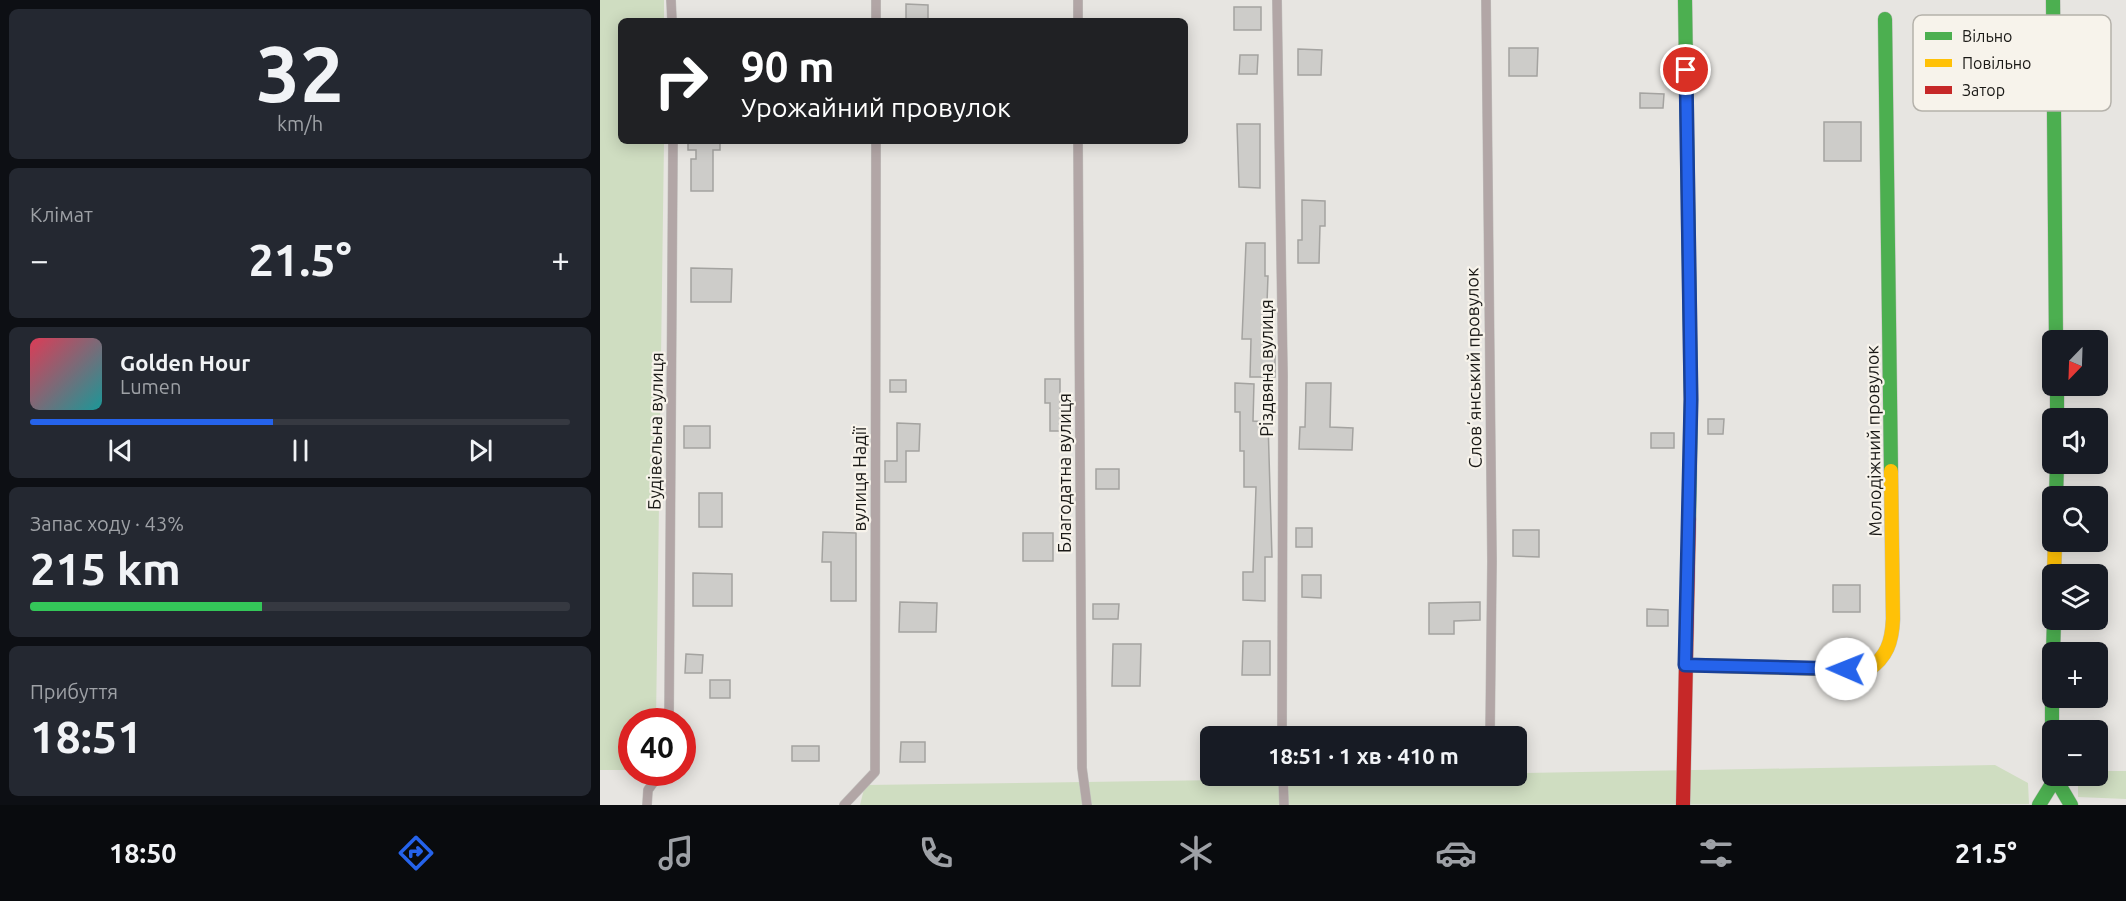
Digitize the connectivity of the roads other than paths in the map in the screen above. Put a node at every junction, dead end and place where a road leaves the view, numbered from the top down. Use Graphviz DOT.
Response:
graph roads {
  1 [pos="671,0"];
  2 [pos="876,0"];
  3 [pos="1078,0"];
  4 [pos="1277,0"];
  5 [pos="1486,0"];
  6 [pos="1685,0"];
  7 [pos="2053,0"];
  8 [pos="2053,15"];
  9 [pos="672,18"];
  10 [pos="876,18"];
  11 [pos="1078,18"];
  12 [pos="1885,19"];
  13 [pos="2054,111"];
  14 [pos="673,144"];
  15 [pos="876,144"];
  16 [pos="1078,144"];
  17 [pos="2056,330"];
  18 [pos="1685,665"];
  19 [pos="669,708"];
  20 [pos="1282,726"];
  21 [pos="1490,726"];
  22 [pos="651,786"];
  23 [pos="1283,786"];
  24 [pos="2050,786"];
  25 [pos="2060,786"];
  26 [pos="647,805"];
  27 [pos="844,805"];
  28 [pos="1087,805"];
  29 [pos="1284,805"];
  30 [pos="1683,805"];
  31 [pos="2039,805"];
  32 [pos="2071,805"];
  1 -- 9 [label="street"];
  2 -- 10 [label="street"];
  3 -- 11 [label="street"];
  4 -- 20 [label="street, Різдвяна вулиця"];
  5 -- 21 [label="street, Словʼянський провулок"];
  6 -- 18 [label="street"];
  7 -- 8 [label="street"];
  12 -- 18 [label="street, Молодіжний провулок"];
  13 -- 17 [label="street"];
  14 -- 19 [label="street, Будівельна вулиця"];
  15 -- 27 [label="street, вулиця Надії"];
  16 -- 28 [label="street, Благодатна вулиця"];
  18 -- 30 [label="street"];
  22 -- 26 [label="street"];
  23 -- 29 [label="street"];
  24 -- 31 [label="street"];
  25 -- 32 [label="street"];
}
